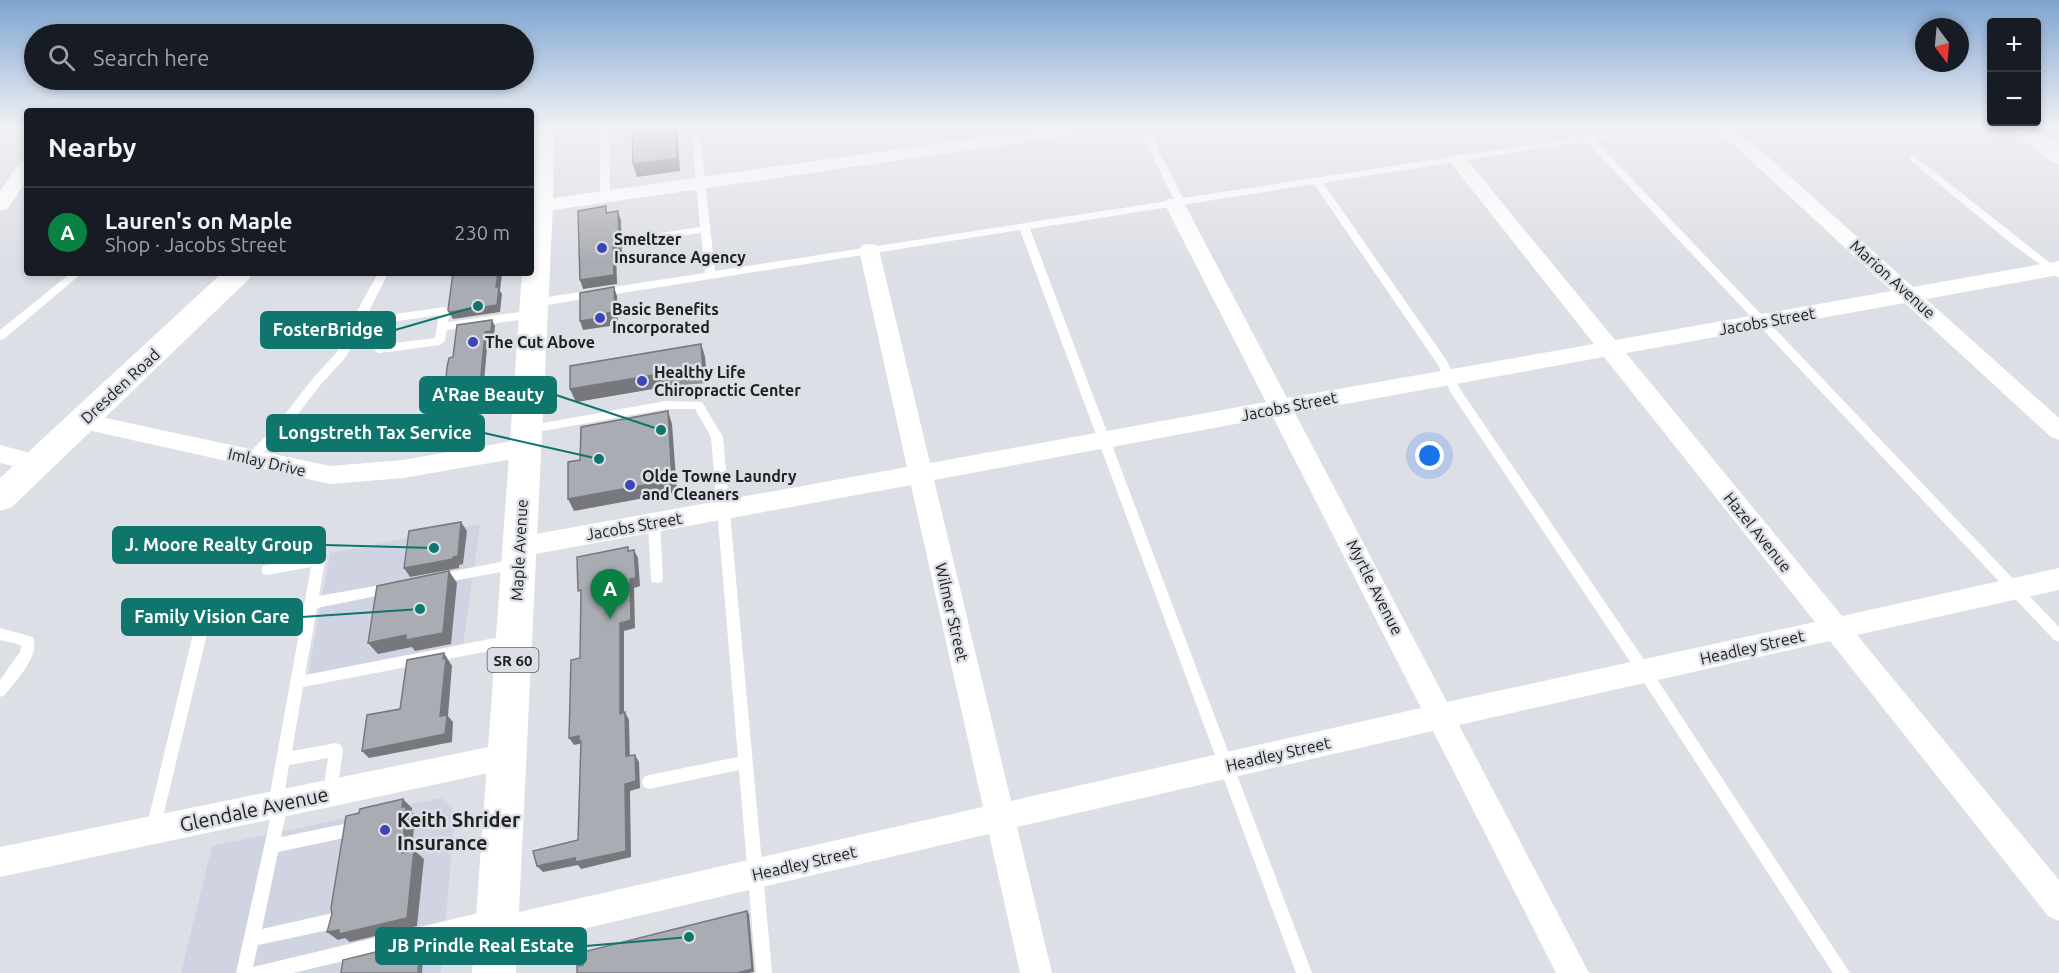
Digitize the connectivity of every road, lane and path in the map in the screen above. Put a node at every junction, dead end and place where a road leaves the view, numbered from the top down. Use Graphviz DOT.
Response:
graph roads {
  1 [pos="605,171"];
  2 [pos="699,171"];
  3 [pos="782,171"];
  4 [pos="1163,171"];
  5 [pos="1378,171"];
  6 [pos="1467,171"];
  7 [pos="1620,171"];
  8 [pos="1773,171"];
  9 [pos="1930,171"];
  10 [pos="536,174"];
  11 [pos="24,175"];
  12 [pos="1317,181"];
  13 [pos="700,183"];
  14 [pos="605,196"];
  15 [pos="1177,202"];
  16 [pos="0,205"];
  17 [pos="540,206"];
  18 [pos="1024,226"];
  19 [pos="705,230"];
  20 [pos="634,240"];
  21 [pos="869,250"];
  22 [pos="2056,271"];
  23 [pos="710,275"];
  24 [pos="73,276"];
  25 [pos="236,276"];
  26 [pos="381,276"];
  27 [pos="1911,295"];
  28 [pos="534,308"];
  29 [pos="1762,322"];
  30 [pos="442,327"];
  31 [pos="0,336"];
  32 [pos="1608,348"];
  33 [pos="1449,377"];
  34 [pos="1281,408"];
  35 [pos="82,421"];
  36 [pos="2059,430"];
  37 [pos="526,439"];
  38 [pos="1103,441"];
  39 [pos="0,454"];
  40 [pos="251,458"];
  41 [pos="38,463"];
  42 [pos="919,475"];
  43 [pos="0,498"];
  44 [pos="725,510"];
  45 [pos="654,523"];
  46 [pos="519,556"];
  47 [pos="267,570"];
  48 [pos="657,578"];
  49 [pos="2059,579"];
  50 [pos="428,581"];
  51 [pos="404,586"];
  52 [pos="2014,589"];
  53 [pos="312,603"];
  54 [pos="206,609"];
  55 [pos="1836,628"];
  56 [pos="0,634"];
  57 [pos="2059,636"];
  58 [pos="514,640"];
  59 [pos="1644,671"];
  60 [pos="298,682"];
  61 [pos="0,691"];
  62 [pos="1441,716"];
  63 [pos="508,756"];
  64 [pos="283,759"];
  65 [pos="747,762"];
  66 [pos="1228,765"];
  67 [pos="649,782"];
  68 [pos="330,794"];
  69 [pos="278,804"];
  70 [pos="1000,818"];
  71 [pos="153,830"];
  72 [pos="344,831"];
  73 [pos="272,846"];
  74 [pos="0,862"];
  75 [pos="756,874"];
  76 [pos="2059,905"];
  77 [pos="333,921"];
  78 [pos="498,924"];
  79 [pos="251,939"];
  80 [pos="244,973"];
  81 [pos="259,973"];
  82 [pos="494,973"];
  83 [pos="764,973"];
  84 [pos="1036,973"];
  85 [pos="1304,973"];
  86 [pos="1573,973"];
  87 [pos="1842,973"];
  1 -- 14 [label="lane"];
  2 -- 13 [label="lane"];
  3 -- 13 [label="street"];
  4 -- 15 [label="lane, Myrtle Avenue"];
  5 -- 12 [label="lane"];
  6 -- 32 [label="street, Hazel Avenue"];
  7 -- 29 [label="lane"];
  8 -- 27 [label="street, Marion Avenue"];
  9 -- 22 [label="lane"];
  10 -- 17 [label="main road, Maple Avenue / SR 60"];
  11 -- 16 [label="street"];
  12 -- 15 [label="lane"];
  12 -- 33 [label="lane"];
  13 -- 14 [label="street"];
  13 -- 19 [label="lane"];
  14 -- 17 [label="street"];
  15 -- 18 [label="lane"];
  15 -- 34 [label="street, Myrtle Avenue"];
  17 -- 28 [label="main road, Maple Avenue / SR 60"];
  18 -- 21 [label="lane"];
  18 -- 38 [label="lane"];
  19 -- 20 [label="lane"];
  19 -- 23 [label="lane"];
  21 -- 23 [label="lane"];
  21 -- 42 [label="street, Wilmer Street"];
  22 -- 27 [label="street, Jacobs Street"];
  23 -- 28 [label="lane"];
  24 -- 31 [label="lane"];
  25 -- 35 [label="main road, Dresden Road"];
  26 -- 40 [label="lane"];
  27 -- 29 [label="street, Jacobs Street"];
  27 -- 36 [label="street, Marion Avenue"];
  28 -- 30 [label="lane"];
  28 -- 37 [label="main road, Maple Avenue / SR 60"];
  29 -- 32 [label="street, Jacobs Street"];
  29 -- 52 [label="lane"];
  30 -- 30 [label="lane"];
  32 -- 33 [label="street, Jacobs Street"];
  32 -- 55 [label="street, Hazel Avenue"];
  33 -- 34 [label="street, Jacobs Street"];
  33 -- 59 [label="lane"];
  34 -- 38 [label="street, Jacobs Street"];
  34 -- 62 [label="street, Myrtle Avenue"];
  35 -- 40 [label="street, Imlay Drive"];
  35 -- 41 [label="main road, Dresden Road"];
  37 -- 40 [label="street, Imlay Drive"];
  37 -- 44 [label="lane"];
  37 -- 46 [label="main road, Maple Avenue / SR 60"];
  38 -- 42 [label="street, Jacobs Street"];
  38 -- 66 [label="lane"];
  39 -- 41 [label="street"];
  41 -- 43 [label="main road, Dresden Road"];
  42 -- 44 [label="street, Jacobs Street"];
  42 -- 70 [label="street, Wilmer Street"];
  44 -- 45 [label="street, Jacobs Street"];
  44 -- 65 [label="lane"];
  45 -- 46 [label="street, Jacobs Street"];
  45 -- 48 [label="lane"];
  46 -- 50 [label="lane"];
  46 -- 58 [label="main road, Maple Avenue / SR 60"];
  47 -- 53 [label="lane"];
  49 -- 52 [label="street, Headley Street"];
  51 -- 53 [label="lane"];
  52 -- 55 [label="street, Headley Street"];
  52 -- 57 [label="lane"];
  53 -- 60 [label="lane"];
  54 -- 71 [label="lane"];
  55 -- 59 [label="street, Headley Street"];
  55 -- 76 [label="street, Hazel Avenue"];
  56 -- 61 [label="lane"];
  58 -- 60 [label="lane"];
  58 -- 63 [label="main road, Maple Avenue / SR 60"];
  59 -- 62 [label="street, Headley Street"];
  59 -- 87 [label="lane"];
  60 -- 64 [label="lane"];
  62 -- 66 [label="street, Headley Street"];
  62 -- 86 [label="street, Myrtle Avenue"];
  63 -- 68 [label="street, Glendale Avenue"];
  63 -- 78 [label="main road, Maple Avenue / SR 60"];
  64 -- 68 [label="lane"];
  64 -- 69 [label="lane"];
  65 -- 67 [label="lane"];
  65 -- 75 [label="lane"];
  66 -- 70 [label="street, Headley Street"];
  66 -- 85 [label="lane"];
  68 -- 69 [label="street, Glendale Avenue"];
  69 -- 71 [label="street, Glendale Avenue"];
  69 -- 73 [label="lane"];
  70 -- 75 [label="street, Headley Street"];
  70 -- 84 [label="street, Wilmer Street"];
  71 -- 74 [label="street, Glendale Avenue"];
  72 -- 73 [label="lane"];
  73 -- 79 [label="lane"];
  75 -- 78 [label="street, Headley Street"];
  75 -- 83 [label="lane"];
  77 -- 79 [label="lane"];
  78 -- 81 [label="lane"];
  78 -- 82 [label="main road, Maple Avenue / SR 60"];
  79 -- 80 [label="lane"];
}
